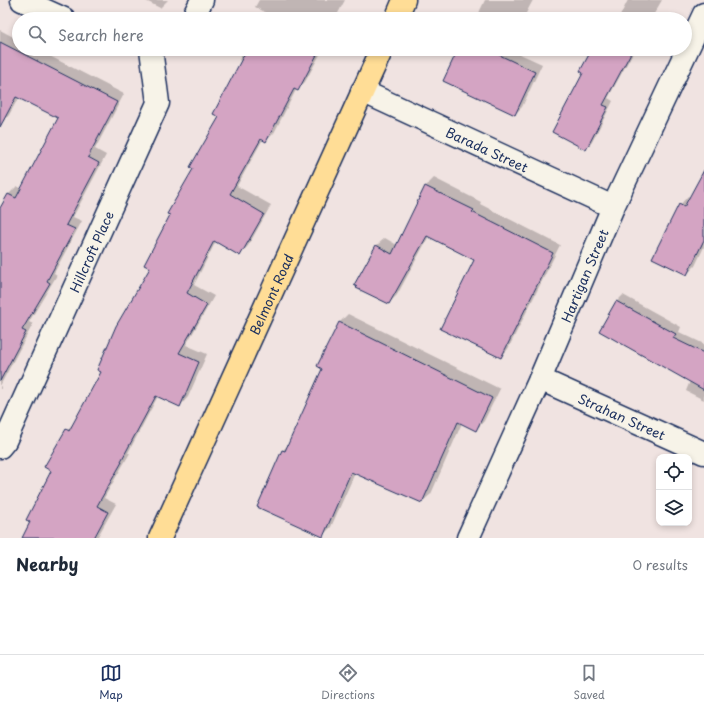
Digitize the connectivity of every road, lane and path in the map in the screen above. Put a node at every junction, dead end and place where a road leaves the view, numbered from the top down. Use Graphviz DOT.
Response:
graph roads {
  1 [pos="22,0"];
  2 [pos="202,0"];
  3 [pos="404,0"];
  4 [pos="49,12"];
  5 [pos="196,12"];
  6 [pos="399,12"];
  7 [pos="704,14"];
  8 [pos="692,39"];
  9 [pos="152,56"];
  10 [pos="379,56"];
  11 [pos="684,56"];
  12 [pos="362,91"];
  13 [pos="613,207"];
  14 [pos="540,379"];
  15 [pos="0,447"];
  16 [pos="704,453"];
  17 [pos="160,538"];
  18 [pos="468,538"];
  1 -- 4 [label="street"];
  2 -- 5 [label="street"];
  3 -- 6 [label="main road"];
  7 -- 8 [label="street, Hartigan Street"];
  9 -- 15 [label="street, Hillcroft Place"];
  10 -- 12 [label="main road, Belmont Road"];
  11 -- 13 [label="street, Hartigan Street"];
  12 -- 13 [label="street, Barada Street"];
  12 -- 17 [label="main road, Belmont Road"];
  13 -- 14 [label="street, Hartigan Street"];
  14 -- 16 [label="street, Strahan Street"];
  14 -- 18 [label="street, Hartigan Street"];
}
